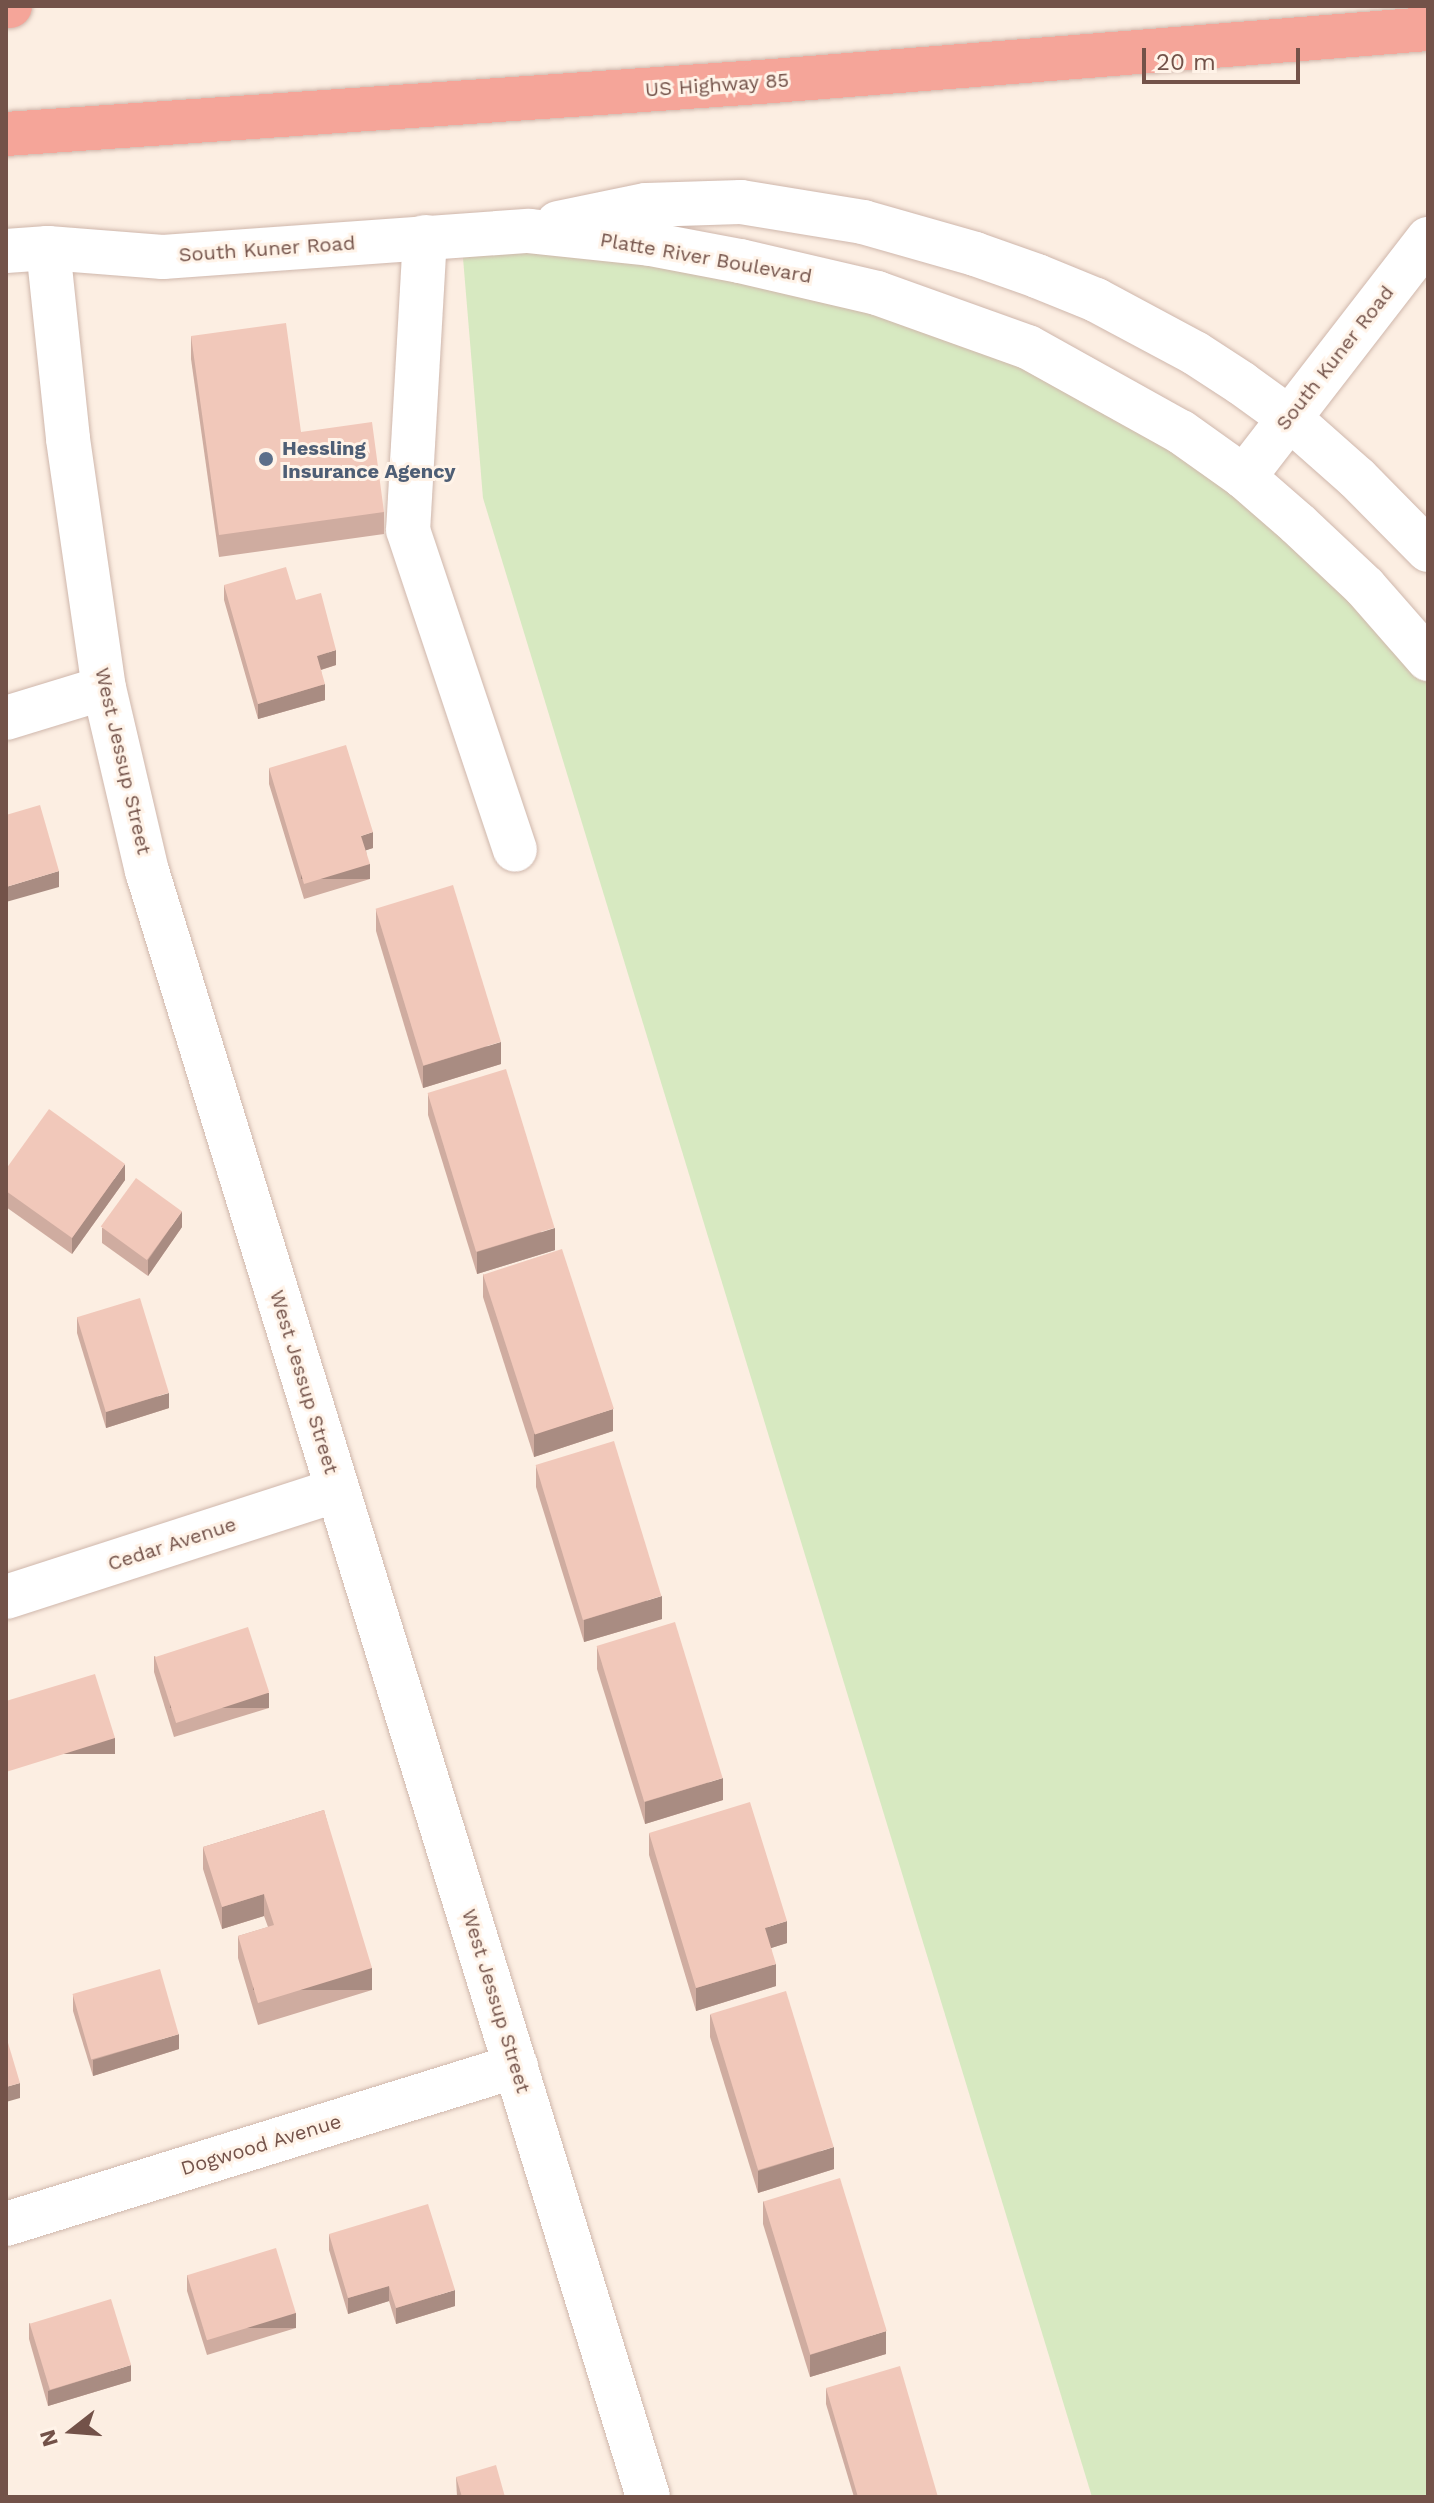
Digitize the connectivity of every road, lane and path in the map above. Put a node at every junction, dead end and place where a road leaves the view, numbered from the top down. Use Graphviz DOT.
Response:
graph roads {
  1 [pos="1428,29"];
  2 [pos="6,134"];
  3 [pos="529,231"];
  4 [pos="425,237"];
  5 [pos="1428,239"];
  6 [pos="27,249"];
  7 [pos="1288,417"];
  8 [pos="1244,477"];
  9 [pos="1428,550"];
  10 [pos="1428,659"];
  11 [pos="104,688"];
  12 [pos="6,718"];
  13 [pos="515,850"];
  14 [pos="337,1490"];
  15 [pos="6,1597"];
  16 [pos="516,2066"];
  17 [pos="6,2224"];
  18 [pos="648,2497"];
  1 -- 2 [label="highway, US Highway 85"];
  3 -- 4 [label="street, South Kuner Road"];
  3 -- 7 [label="street, Platte River Boulevard"];
  3 -- 8 [label="street, Platte River Boulevard"];
  4 -- 6 [label="street, South Kuner Road"];
  4 -- 13 [label="street"];
  5 -- 7 [label="street, South Kuner Road"];
  6 -- 11 [label="street, West Jessup Street"];
  7 -- 8 [label="street, South Kuner Road"];
  7 -- 9 [label="street, Platte River Boulevard"];
  8 -- 10 [label="street, Platte River Boulevard"];
  11 -- 12 [label="street"];
  11 -- 14 [label="street, West Jessup Street"];
  14 -- 15 [label="street, Cedar Avenue"];
  14 -- 16 [label="street, West Jessup Street"];
  16 -- 17 [label="street, Dogwood Avenue"];
  16 -- 18 [label="street, West Jessup Street"];
}
